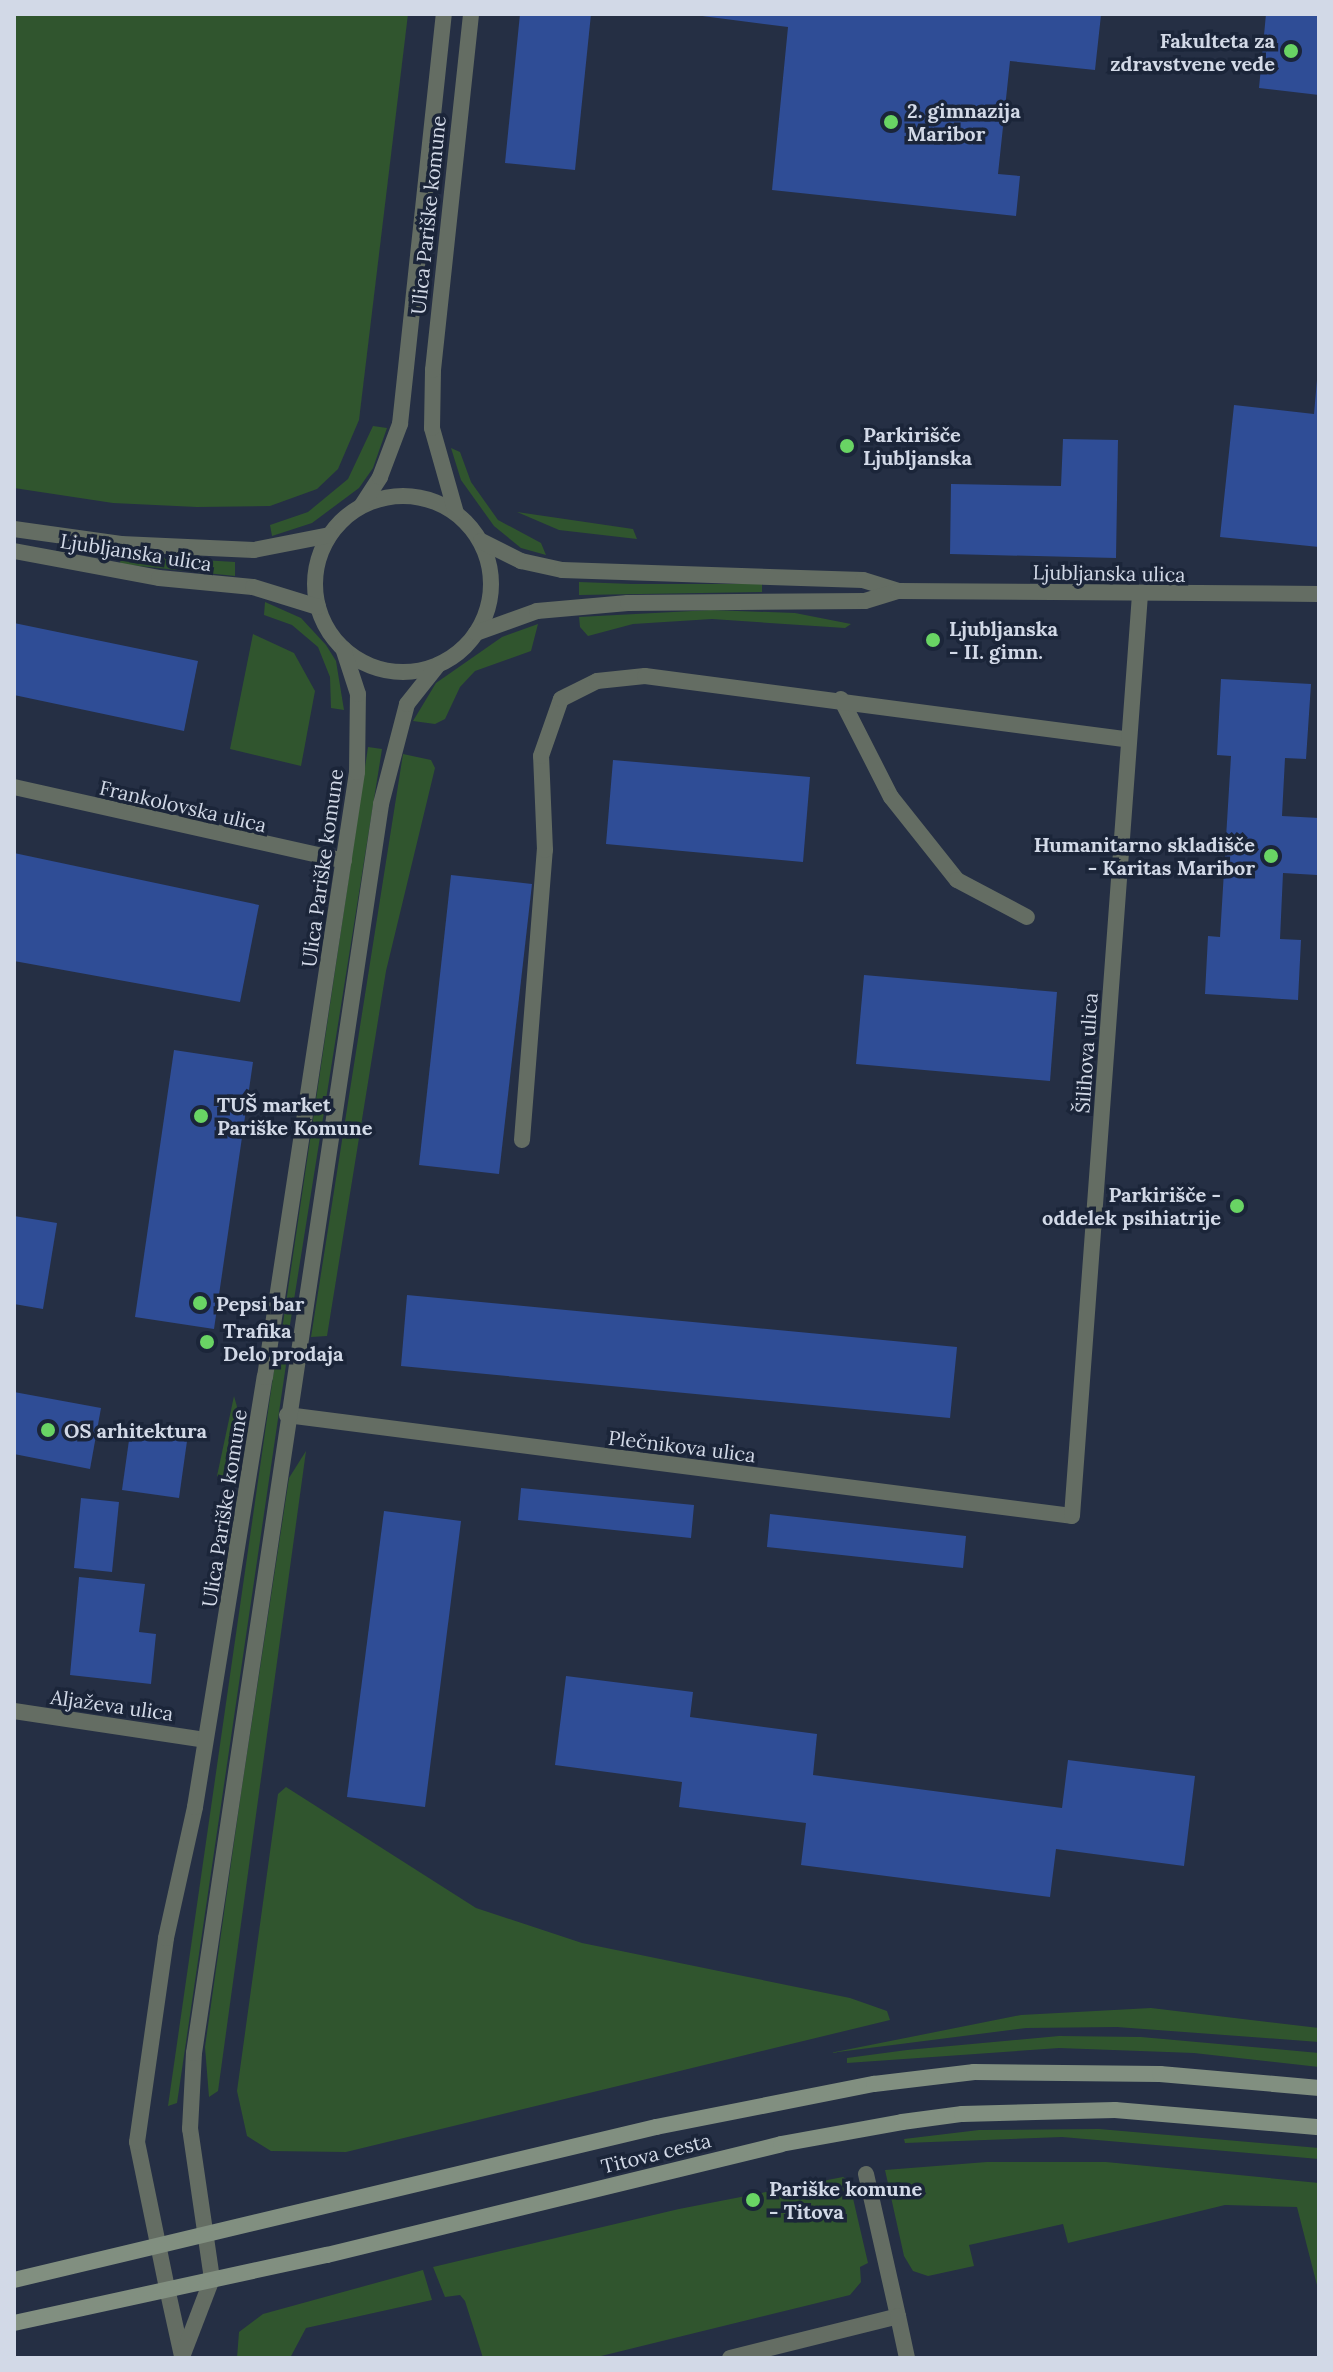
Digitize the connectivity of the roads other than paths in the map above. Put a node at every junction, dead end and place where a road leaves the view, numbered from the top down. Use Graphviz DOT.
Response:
graph roads {
  1 [pos="444,14"];
  2 [pos="471,14"];
  3 [pos="362,505"];
  4 [pos="456,513"];
  5 [pos="14,529"];
  6 [pos="330,535"];
  7 [pos="481,541"];
  8 [pos="14,551"];
  9 [pos="898,591"];
  10 [pos="1140,594"];
  11 [pos="1319,594"];
  12 [pos="318,607"];
  13 [pos="476,633"];
  14 [pos="343,648"];
  15 [pos="438,665"];
  16 [pos="841,699"];
  17 [pos="1126,739"];
  18 [pos="14,787"];
  19 [pos="344,861"];
  20 [pos="1027,917"];
  21 [pos="522,1140"];
  22 [pos="287,1415"];
  23 [pos="1072,1516"];
  24 [pos="14,1711"];
  25 [pos="205,1740"];
  26 [pos="1319,2088"];
  27 [pos="1319,2127"];
  28 [pos="866,2174"];
  29 [pos="205,2236"];
  30 [pos="158,2247"];
  31 [pos="212,2279"];
  32 [pos="14,2280"];
  33 [pos="167,2288"];
  34 [pos="898,2316"];
  35 [pos="14,2323"];
  36 [pos="182,2358"];
  37 [pos="730,2358"];
  38 [pos="907,2358"];
  1 -- 3 [label="street, Ulica Pariške komune"];
  2 -- 4 [label="street, Ulica Pariške komune"];
  3 -- 4 [label="street"];
  3 -- 6 [label="street"];
  4 -- 7 [label="street"];
  5 -- 6 [label="street"];
  6 -- 12 [label="street"];
  7 -- 9 [label="street, Ljubljanska ulica"];
  7 -- 13 [label="street"];
  8 -- 12 [label="street, Ljubljanska ulica"];
  9 -- 10 [label="street, Ljubljanska ulica"];
  9 -- 13 [label="street, Ljubljanska ulica"];
  10 -- 11 [label="street, Ljubljanska ulica"];
  10 -- 17 [label="street, Šilihova ulica"];
  12 -- 14 [label="street"];
  13 -- 15 [label="street"];
  14 -- 15 [label="street"];
  14 -- 19 [label="street, Ulica Pariške komune"];
  15 -- 22 [label="street"];
  16 -- 17 [label="street"];
  16 -- 20 [label="street"];
  16 -- 21 [label="street"];
  17 -- 23 [label="street, Šilihova ulica"];
  18 -- 19 [label="street, Frankolovska ulica"];
  19 -- 25 [label="street, Ulica Pariške komune"];
  22 -- 23 [label="street, Plečnikova ulica"];
  22 -- 29 [label="street"];
  24 -- 25 [label="street, Aljaževa ulica"];
  25 -- 30 [label="street, Ulica Pariške komune"];
  26 -- 29 [label="main road, Titova cesta"];
  27 -- 31 [label="main road, Titova cesta"];
  28 -- 34 [label="street"];
  29 -- 30 [label="main road, Titova cesta"];
  29 -- 31 [label="street"];
  30 -- 32 [label="main road, Titova cesta"];
  30 -- 33 [label="street, Ulica Pariške komune"];
  31 -- 33 [label="main road, Titova cesta"];
  31 -- 36 [label="street"];
  33 -- 35 [label="main road, Titova cesta"];
  33 -- 36 [label="street, Ulica Pariške komune"];
  34 -- 37 [label="street"];
  34 -- 38 [label="street"];
}
